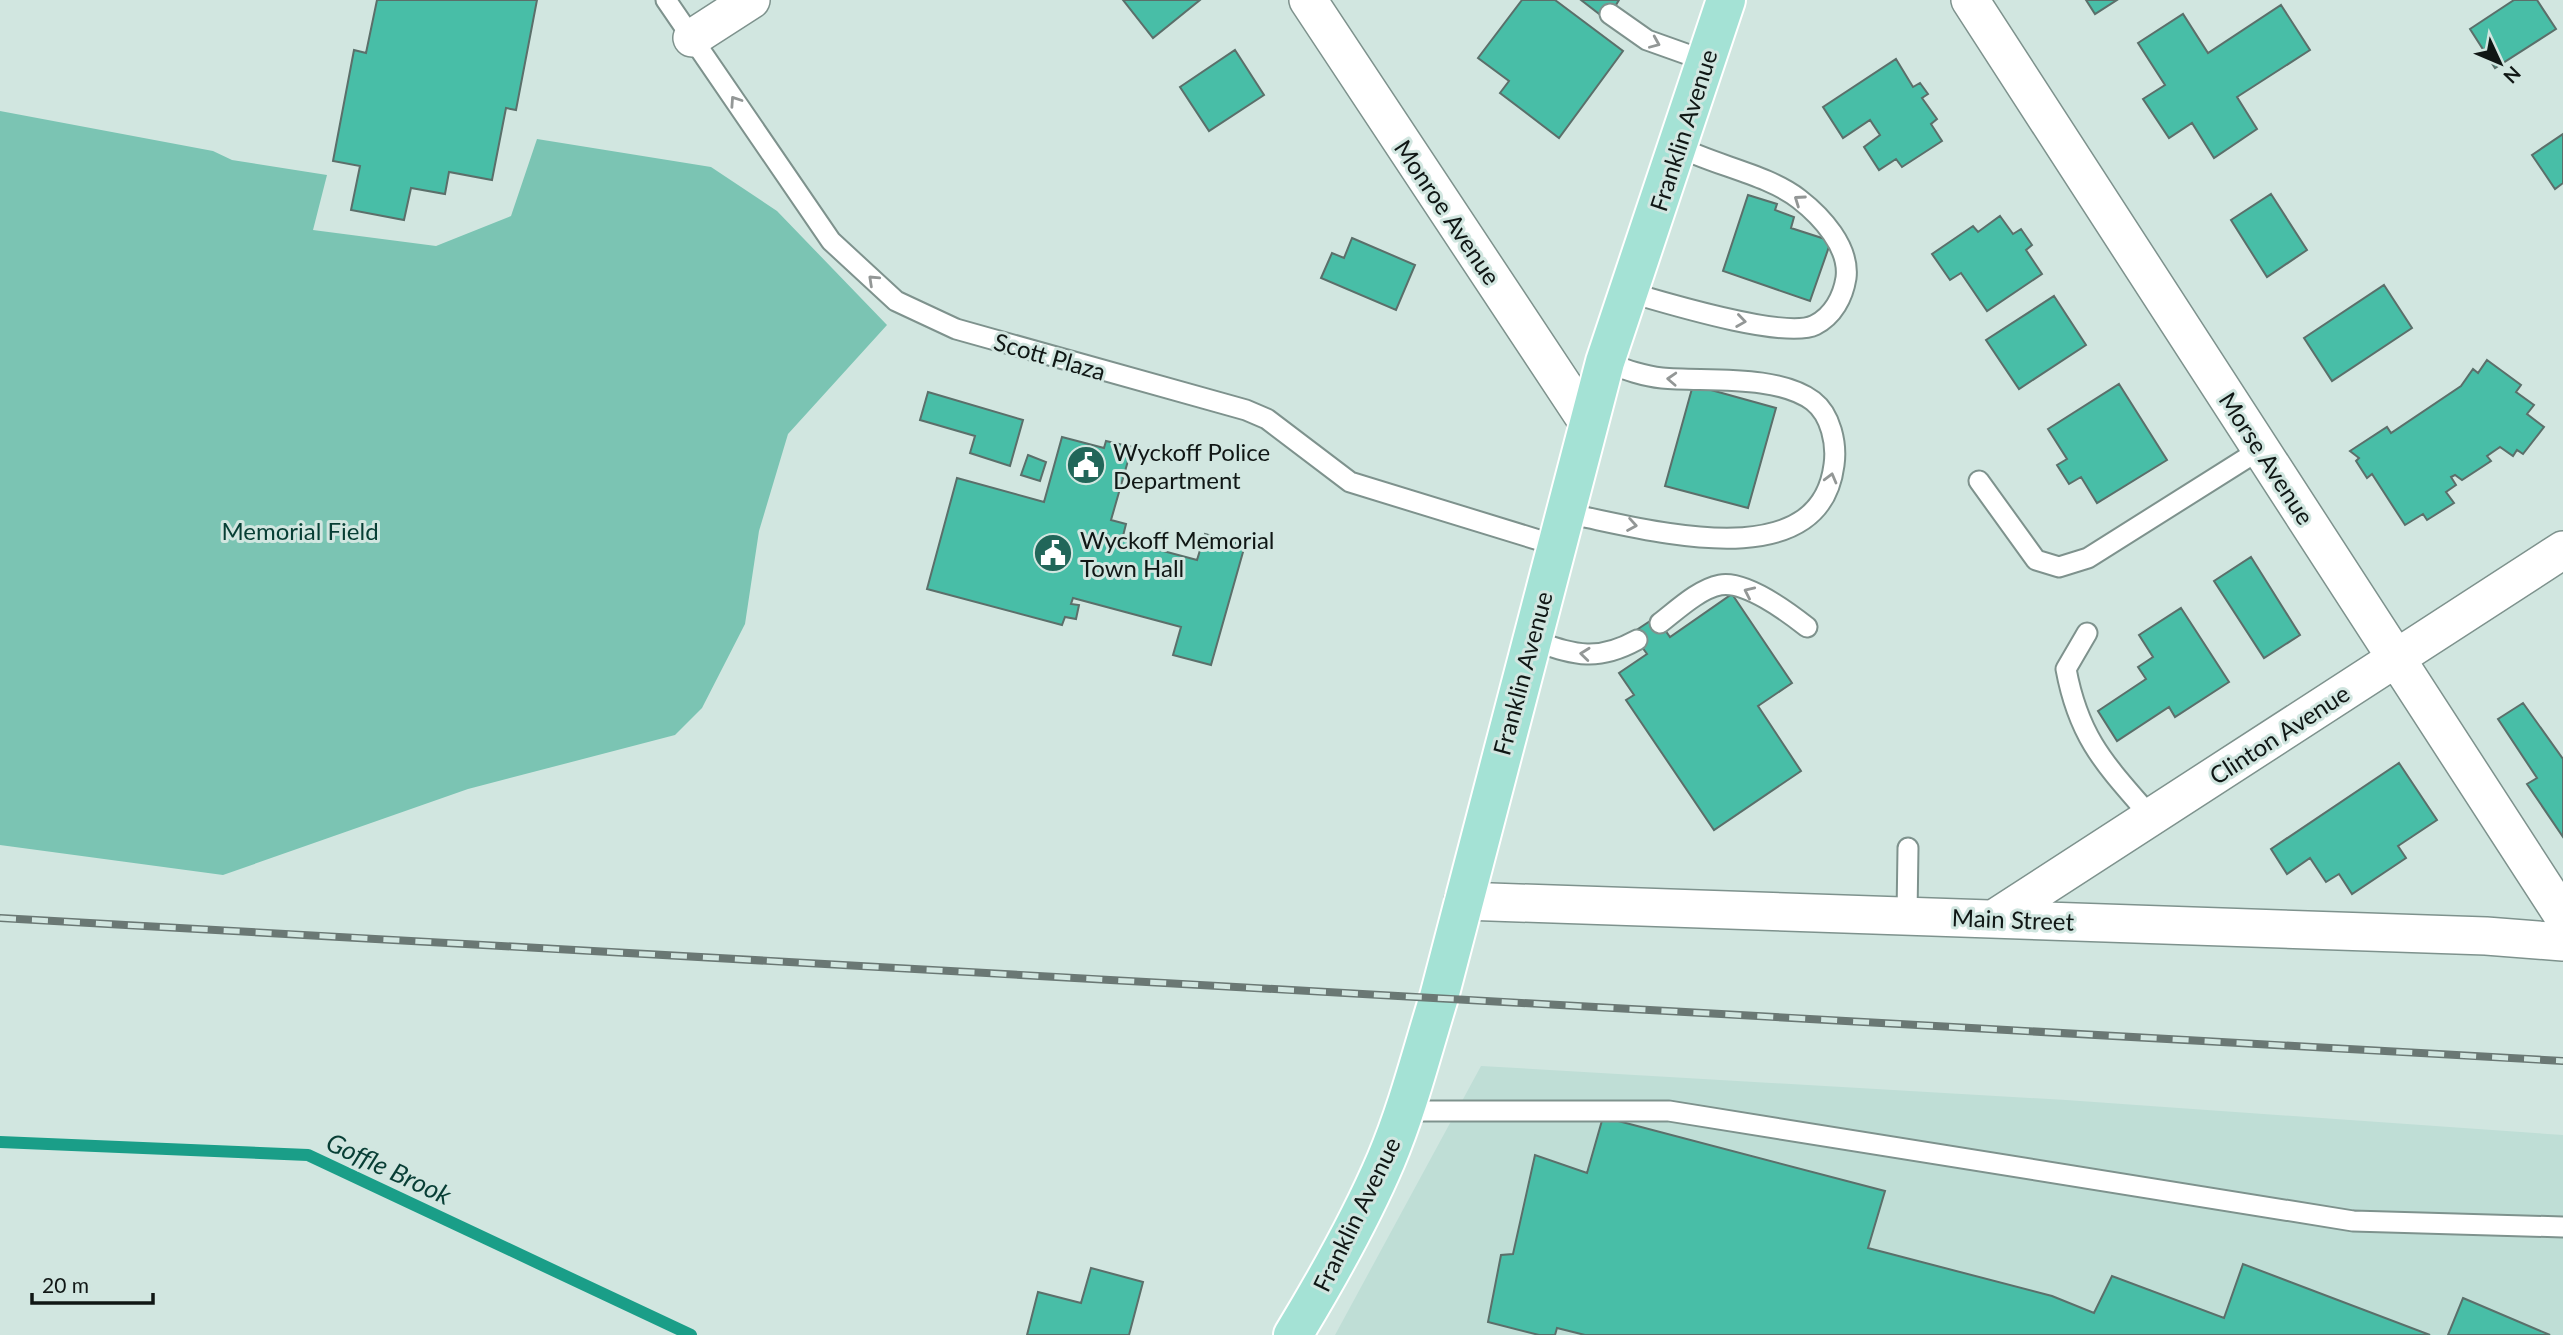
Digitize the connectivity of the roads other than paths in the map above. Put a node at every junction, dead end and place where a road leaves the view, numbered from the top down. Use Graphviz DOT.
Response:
graph roads {
  1 [pos="666,0"];
  2 [pos="751,0"];
  3 [pos="1308,0"];
  4 [pos="1726,0"];
  5 [pos="1970,0"];
  6 [pos="1610,14"];
  7 [pos="692,38"];
  8 [pos="1706,61"];
  9 [pos="1677,146"];
  10 [pos="1628,292"];
  11 [pos="1605,362"];
  12 [pos="1588,424"];
  13 [pos="2261,449"];
  14 [pos="1979,481"];
  15 [pos="1560,529"];
  16 [pos="2563,550"];
  17 [pos="1660,622"];
  18 [pos="1807,627"];
  19 [pos="2087,633"];
  20 [pos="1531,640"];
  21 [pos="1637,640"];
  22 [pos="2396,658"];
  23 [pos="2151,817"];
  24 [pos="1909,848"];
  25 [pos="1463,901"];
  26 [pos="1907,915"];
  27 [pos="2563,916"];
  28 [pos="1995,918"];
  29 [pos="2563,942"];
  30 [pos="1403,1111"];
  31 [pos="2563,1227"];
  32 [pos="1293,1335"];
  1 -- 7 [label="lane, Scott Plaza"];
  2 -- 7 [label="street"];
  3 -- 12 [label="street, Monroe Avenue"];
  4 -- 8 [label="main road, Franklin Avenue"];
  5 -- 13 [label="street, Morse Avenue"];
  6 -- 8 [label="lane, one-way"];
  15 -- 7 [label="lane, Scott Plaza, one-way"];
  8 -- 9 [label="main road, Franklin Avenue"];
  9 -- 10 [label="main road, Franklin Avenue"];
  10 -- 9 [label="lane, one-way"];
  10 -- 11 [label="main road, Franklin Avenue"];
  11 -- 12 [label="main road, Franklin Avenue"];
  15 -- 11 [label="lane, Scott Plaza, one-way"];
  12 -- 15 [label="main road, Franklin Avenue"];
  13 -- 14 [label="lane"];
  13 -- 22 [label="street, Morse Avenue"];
  15 -- 20 [label="main road, Franklin Avenue"];
  16 -- 22 [label="street, Clinton Avenue"];
  18 -- 17 [label="lane, one-way"];
  19 -- 23 [label="lane"];
  21 -- 20 [label="lane, one-way"];
  20 -- 25 [label="main road, Franklin Avenue"];
  22 -- 23 [label="street, Clinton Avenue"];
  22 -- 27 [label="street, Morse Avenue"];
  23 -- 28 [label="street, Clinton Avenue"];
  24 -- 26 [label="lane"];
  25 -- 26 [label="street, Main Street"];
  25 -- 30 [label="main road, Franklin Avenue"];
  26 -- 28 [label="street, Main Street"];
  28 -- 29 [label="street, Main Street"];
  30 -- 31 [label="lane"];
  30 -- 32 [label="main road, Franklin Avenue"];
}
